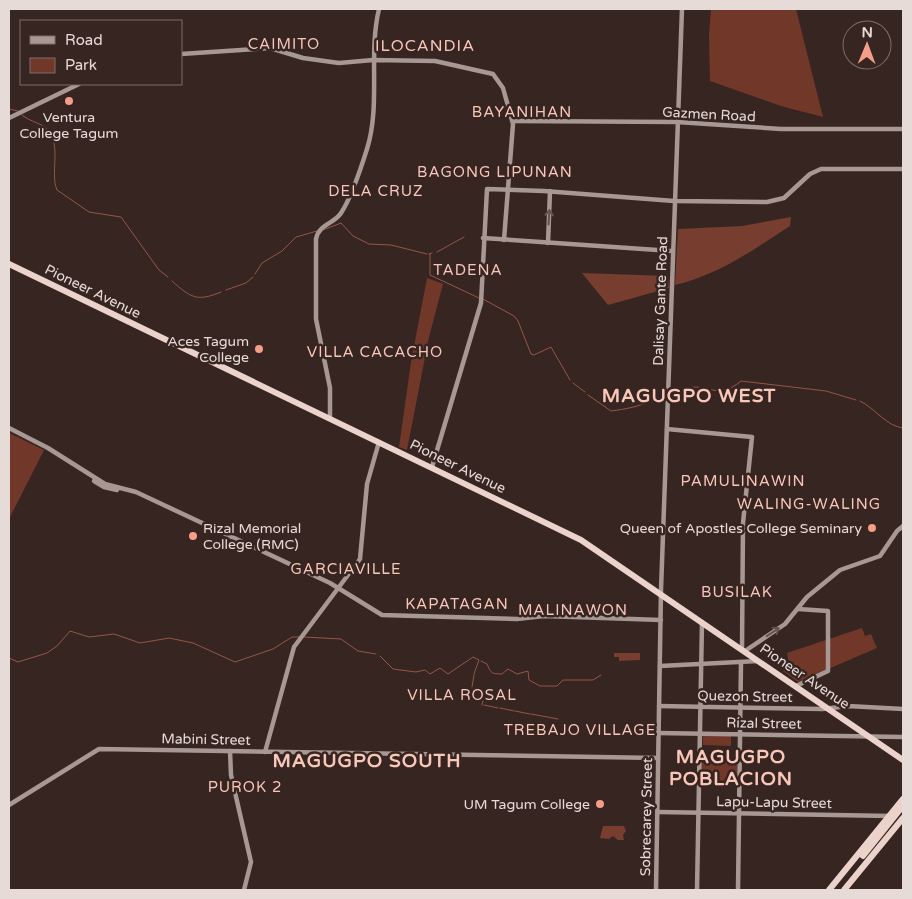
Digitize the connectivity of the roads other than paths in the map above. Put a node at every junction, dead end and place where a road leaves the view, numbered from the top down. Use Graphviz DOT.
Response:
graph roads {
  1 [pos="379,9"];
  2 [pos="682,9"];
  3 [pos="182,54"];
  4 [pos="373,60"];
  5 [pos="77,85"];
  6 [pos="9,118"];
  7 [pos="513,121"];
  8 [pos="677,122"];
  9 [pos="903,129"];
  10 [pos="903,169"];
  11 [pos="508,188"];
  12 [pos="550,191"];
  13 [pos="674,201"];
  14 [pos="484,238"];
  15 [pos="504,240"];
  16 [pos="548,243"];
  17 [pos="672,251"];
  18 [pos="9,264"];
  19 [pos="330,418"];
  20 [pos="667,429"];
  21 [pos="11,431"];
  22 [pos="378,442"];
  23 [pos="432,467"];
  24 [pos="903,526"];
  25 [pos="339,587"];
  26 [pos="661,594"];
  27 [pos="798,609"];
  28 [pos="661,620"];
  29 [pos="702,622"];
  30 [pos="747,650"];
  31 [pos="760,661"];
  32 [pos="741,663"];
  33 [pos="701,664"];
  34 [pos="660,666"];
  35 [pos="796,686"];
  36 [pos="659,706"];
  37 [pos="700,707"];
  38 [pos="740,708"];
  39 [pos="833,708"];
  40 [pos="903,709"];
  41 [pos="658,733"];
  42 [pos="700,734"];
  43 [pos="740,734"];
  44 [pos="870,736"];
  45 [pos="903,737"];
  46 [pos="230,751"];
  47 [pos="265,752"];
  48 [pos="658,758"];
  49 [pos="903,758"];
  50 [pos="903,799"];
  51 [pos="9,805"];
  52 [pos="903,806"];
  53 [pos="903,811"];
  54 [pos="658,812"];
  55 [pos="698,812"];
  56 [pos="738,813"];
  57 [pos="889,816"];
  58 [pos="903,817"];
  59 [pos="864,857"];
  60 [pos="244,890"];
  61 [pos="656,890"];
  62 [pos="697,890"];
  63 [pos="738,890"];
  64 [pos="829,890"];
  65 [pos="835,890"];
  66 [pos="839,890"];
  67 [pos="844,890"];
  1 -- 4 [label="street"];
  2 -- 8 [label="street, Dalisay Gante Road"];
  3 -- 4 [label="street"];
  4 -- 7 [label="street"];
  4 -- 19 [label="street"];
  5 -- 6 [label="street"];
  7 -- 8 [label="street, Gazmen Road"];
  7 -- 11 [label="street"];
  8 -- 9 [label="street, Gazmen Road"];
  8 -- 13 [label="street, Dalisay Gante Road"];
  10 -- 13 [label="street"];
  11 -- 12 [label="street"];
  11 -- 14 [label="street"];
  11 -- 15 [label="street"];
  12 -- 13 [label="street"];
  16 -- 12 [label="street, one-way"];
  13 -- 17 [label="street, Dalisay Gante Road"];
  14 -- 15 [label="street"];
  14 -- 23 [label="street"];
  15 -- 16 [label="street"];
  16 -- 17 [label="street"];
  17 -- 20 [label="street, Dalisay Gante Road"];
  18 -- 19 [label="highway, Pioneer Avenue"];
  19 -- 22 [label="highway, Pioneer Avenue"];
  20 -- 26 [label="street, Dalisay Gante Road"];
  20 -- 30 [label="street"];
  21 -- 25 [label="street"];
  22 -- 23 [label="highway, Pioneer Avenue"];
  22 -- 25 [label="street"];
  23 -- 26 [label="highway, Pioneer Avenue"];
  24 -- 27 [label="street"];
  25 -- 28 [label="street"];
  25 -- 47 [label="street"];
  26 -- 28 [label="street, Sobrecarey Street"];
  26 -- 29 [label="highway, Pioneer Avenue"];
  30 -- 27 [label="street, one-way"];
  27 -- 35 [label="street"];
  28 -- 34 [label="street, Sobrecarey Street"];
  29 -- 30 [label="highway, Pioneer Avenue"];
  29 -- 33 [label="street"];
  30 -- 31 [label="highway, Pioneer Avenue"];
  31 -- 32 [label="street"];
  31 -- 35 [label="highway, Pioneer Avenue"];
  32 -- 33 [label="street"];
  32 -- 38 [label="street"];
  33 -- 34 [label="street"];
  33 -- 37 [label="street"];
  34 -- 36 [label="street, Sobrecarey Street"];
  35 -- 39 [label="highway, Pioneer Avenue"];
  36 -- 37 [label="street, Quezon Street"];
  36 -- 41 [label="street, Sobrecarey Street"];
  37 -- 38 [label="street, Quezon Street"];
  37 -- 42 [label="street"];
  38 -- 39 [label="street, Quezon Street"];
  38 -- 43 [label="street"];
  39 -- 40 [label="street, Quezon Street"];
  39 -- 44 [label="highway, Pioneer Avenue"];
  41 -- 42 [label="street, Rizal Street"];
  41 -- 48 [label="street, Sobrecarey Street"];
  42 -- 43 [label="street, Rizal Street"];
  42 -- 55 [label="street"];
  43 -- 44 [label="street, Rizal Street"];
  43 -- 56 [label="street"];
  44 -- 45 [label="street, Rizal Street"];
  44 -- 49 [label="highway, Pioneer Avenue"];
  46 -- 47 [label="street, Mabini Street"];
  46 -- 51 [label="street, Mabini Street"];
  46 -- 60 [label="street"];
  47 -- 48 [label="street, Mabini Street"];
  48 -- 54 [label="street, Sobrecarey Street"];
  50 -- 57 [label="highway"];
  52 -- 59 [label="highway, bridge"];
  53 -- 59 [label="highway, bridge"];
  54 -- 55 [label="street, Lapu-Lapu Street"];
  54 -- 61 [label="street, Sobrecarey Street"];
  55 -- 56 [label="street, Lapu-Lapu Street"];
  55 -- 62 [label="street"];
  56 -- 57 [label="street, Lapu-Lapu Street"];
  56 -- 63 [label="street"];
  57 -- 58 [label="street, Lapu-Lapu Street"];
  57 -- 64 [label="highway"];
  58 -- 67 [label="highway"];
  59 -- 65 [label="highway"];
  59 -- 66 [label="highway"];
}
